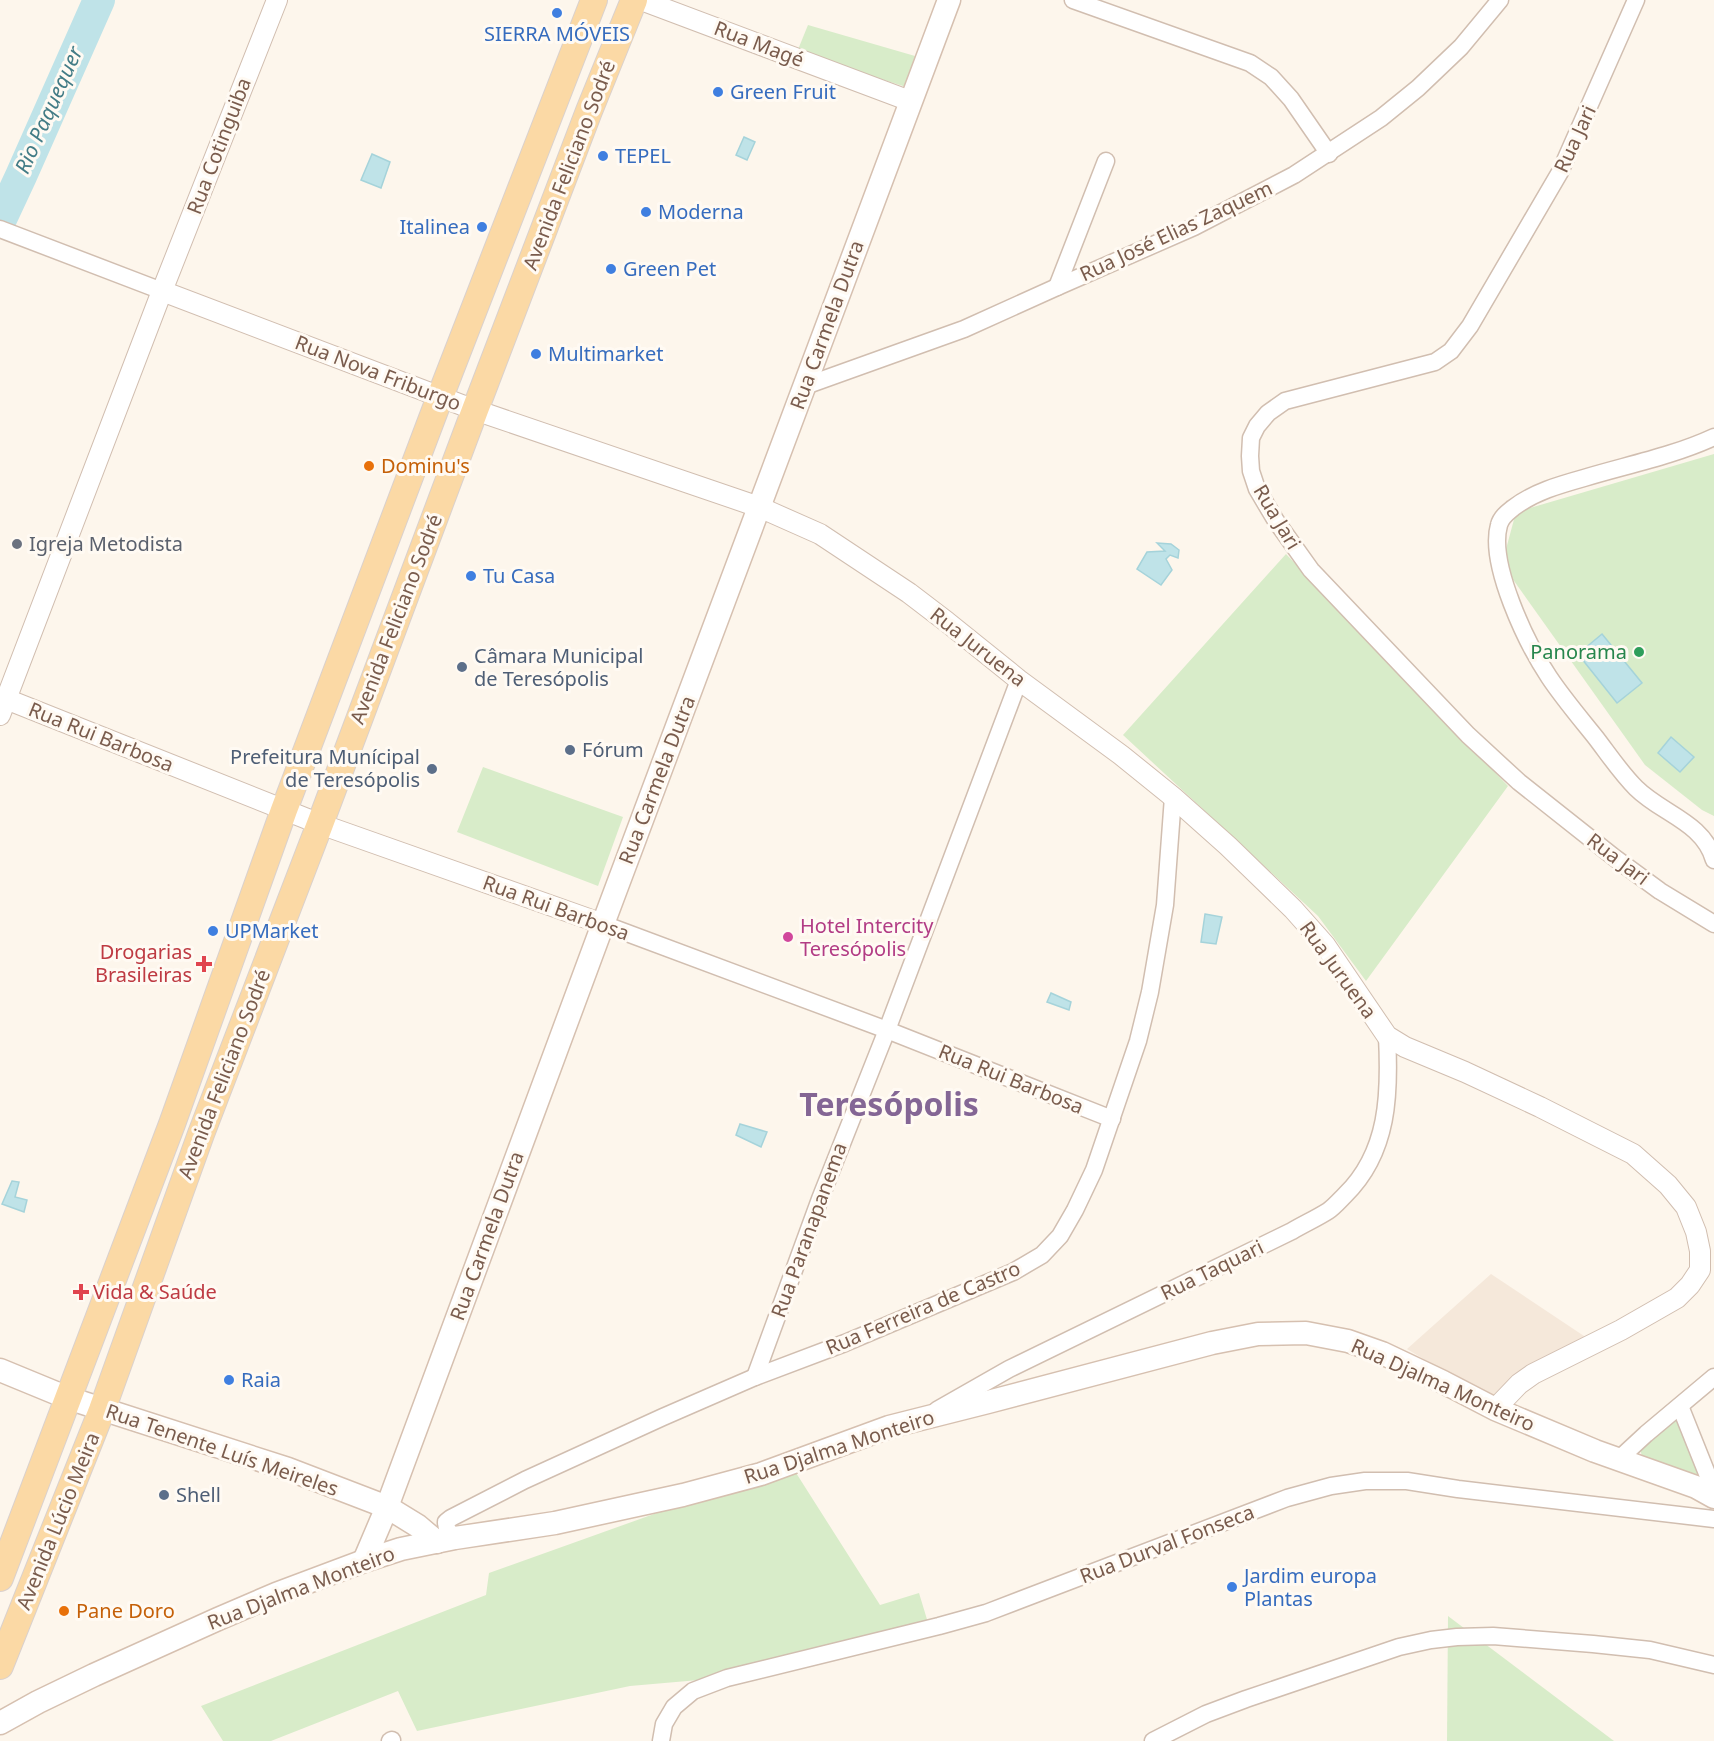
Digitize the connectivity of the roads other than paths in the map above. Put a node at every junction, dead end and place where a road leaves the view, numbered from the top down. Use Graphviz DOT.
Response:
graph roads {
  1 [pos="277,0"];
  2 [pos="594,0"];
  3 [pos="633,0"];
  4 [pos="641,0"];
  5 [pos="949,0"];
  6 [pos="1073,0"];
  7 [pos="1500,0"];
  8 [pos="1636,0"];
  9 [pos="910,101"];
  10 [pos="1329,153"];
  11 [pos="1106,161"];
  12 [pos="0,229"];
  13 [pos="1057,286"];
  14 [pos="162,291"];
  15 [pos="805,386"];
  16 [pos="440,397"];
  17 [pos="475,410"];
  18 [pos="1714,437"];
  19 [pos="759,507"];
  20 [pos="1019,680"];
  21 [pos="2,704"];
  22 [pos="1173,797"];
  23 [pos="284,810"];
  24 [pos="320,824"];
  25 [pos="1710,841"];
  26 [pos="1714,860"];
  27 [pos="603,924"];
  28 [pos="1714,924"];
  29 [pos="887,1030"];
  30 [pos="1387,1036"];
  31 [pos="1112,1119"];
  32 [pos="172,1124"];
  33 [pos="201,1134"];
  34 [pos="0,1370"];
  35 [pos="755,1377"];
  36 [pos="1714,1377"];
  37 [pos="68,1398"];
  38 [pos="1680,1406"];
  39 [pos="1495,1409"];
  40 [pos="102,1410"];
  41 [pos="923,1418"];
  42 [pos="1619,1459"];
  43 [pos="1714,1491"];
  44 [pos="1714,1497"];
  45 [pos="387,1507"];
  46 [pos="1714,1519"];
  47 [pos="446,1540"];
  48 [pos="364,1561"];
  49 [pos="0,1578"];
  50 [pos="1714,1665"];
  51 [pos="0,1666"];
  52 [pos="0,1723"];
  53 [pos="661,1741"];
  54 [pos="1153,1741"];
  1 -- 14 [label="street, Rua Cotinguiba"];
  2 -- 16 [label="main road, Avenida Feliciano Sodré"];
  3 -- 17 [label="main road, Avenida Feliciano Sodré"];
  4 -- 9 [label="street, Rua Magé"];
  5 -- 9 [label="main road, Rua Carmela Dutra"];
  6 -- 10 [label="street"];
  7 -- 10 [label="street, Rua José Elias Zaquem"];
  8 -- 28 [label="street, Rua Jari"];
  9 -- 15 [label="main road, Rua Carmela Dutra"];
  10 -- 13 [label="street, Rua José Elias Zaquem"];
  11 -- 13 [label="street"];
  12 -- 14 [label="street, Rua Nova Friburgo"];
  13 -- 15 [label="street, Rua José Elias Zaquem"];
  14 -- 16 [label="street, Rua Nova Friburgo"];
  14 -- 21 [label="street, Rua Cotinguiba"];
  15 -- 19 [label="main road, Rua Carmela Dutra"];
  16 -- 17 [label="street, Rua Nova Friburgo"];
  16 -- 23 [label="main road, Avenida Feliciano Sodré"];
  17 -- 19 [label="street, Rua Nova Friburgo"];
  17 -- 24 [label="main road, Avenida Feliciano Sodré"];
  18 -- 25 [label="street"];
  19 -- 20 [label="street, Rua Juruena"];
  19 -- 27 [label="main road, Rua Carmela Dutra"];
  20 -- 22 [label="street, Rua Juruena"];
  20 -- 29 [label="street, Rua Paranapanema"];
  21 -- 23 [label="street, Rua Rui Barbosa"];
  22 -- 30 [label="street, Rua Juruena"];
  22 -- 31 [label="street, Rua Ferreira de Castro"];
  23 -- 24 [label="street, Rua Rui Barbosa"];
  23 -- 32 [label="main road, Avenida Feliciano Sodré"];
  24 -- 27 [label="street, Rua Rui Barbosa"];
  24 -- 33 [label="main road, Avenida Feliciano Sodré"];
  25 -- 26 [label="street"];
  27 -- 29 [label="street, Rua Rui Barbosa"];
  27 -- 45 [label="main road, Rua Carmela Dutra"];
  29 -- 31 [label="street, Rua Rui Barbosa"];
  29 -- 35 [label="street, Rua Paranapanema"];
  30 -- 39 [label="street, Rua Juruena"];
  30 -- 41 [label="street, Rua Taquari"];
  31 -- 35 [label="street, Rua Ferreira de Castro"];
  32 -- 33 [label="main road"];
  32 -- 37 [label="main road, Avenida Feliciano Sodré"];
  33 -- 40 [label="main road, Avenida Feliciano Sodré"];
  34 -- 37 [label="main road, Rua Tenente Luís Meireles"];
  35 -- 47 [label="street, Rua Ferreira de Castro"];
  36 -- 38 [label="street"];
  37 -- 40 [label="main road, Rua Tenente Luís Meireles"];
  37 -- 49 [label="main road, Avenida Lúcio Meira"];
  38 -- 42 [label="street"];
  38 -- 43 [label="street"];
  39 -- 41 [label="main road, Rua Djalma Monteiro"];
  39 -- 42 [label="main road, Rua Djalma Monteiro"];
  40 -- 45 [label="main road, Rua Tenente Luís Meireles"];
  40 -- 51 [label="main road, Avenida Lúcio Meira"];
  41 -- 47 [label="main road, Rua Djalma Monteiro"];
  42 -- 44 [label="main road, Rua Djalma Monteiro"];
  45 -- 47 [label="main road, Rua Tenente Luís Meireles"];
  45 -- 48 [label="main road, Rua Carmela Dutra"];
  46 -- 53 [label="street, Rua Durval Fonseca"];
  47 -- 48 [label="main road, Rua Djalma Monteiro"];
  48 -- 52 [label="main road, Rua Djalma Monteiro"];
  50 -- 54 [label="street"];
}
